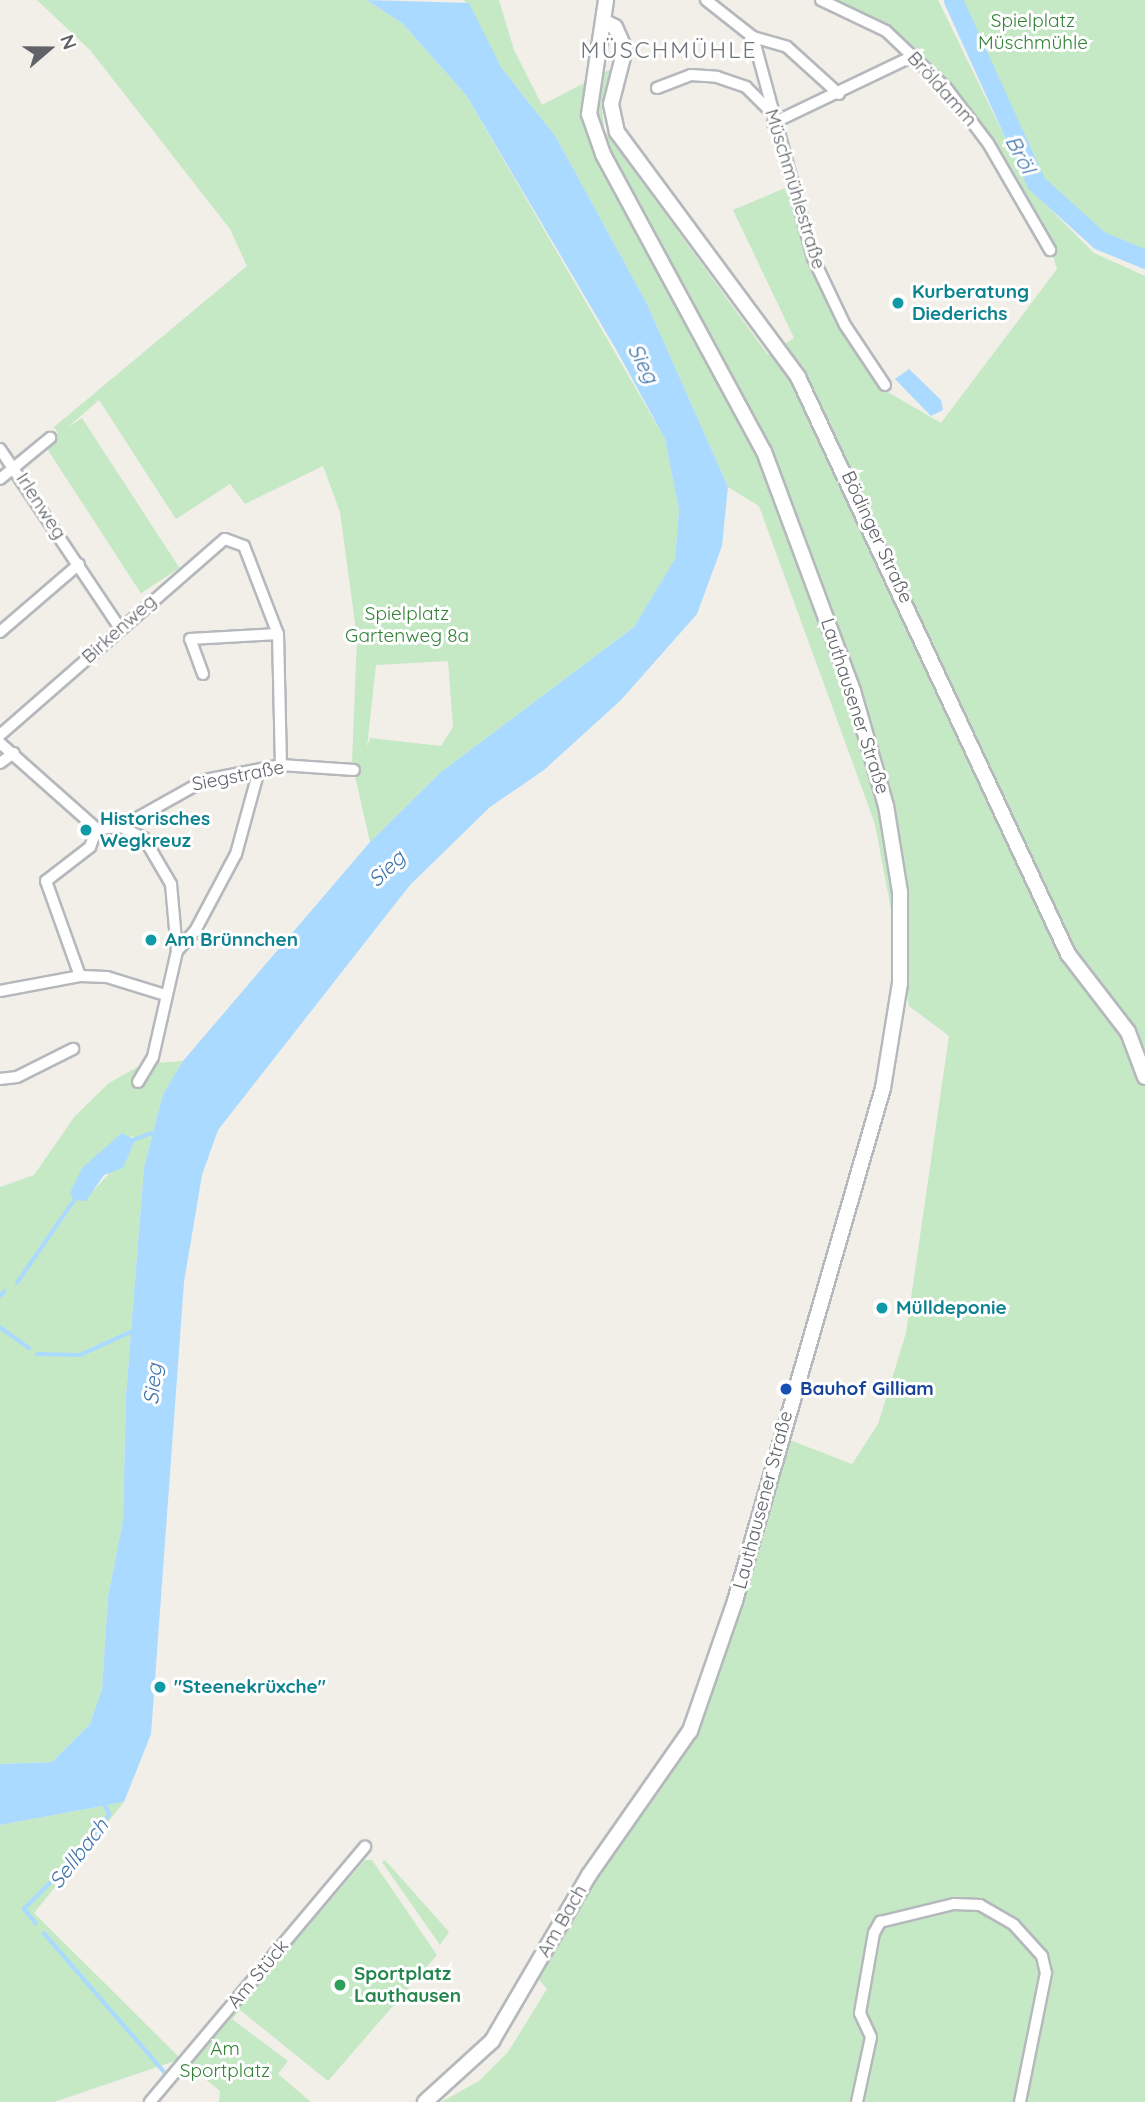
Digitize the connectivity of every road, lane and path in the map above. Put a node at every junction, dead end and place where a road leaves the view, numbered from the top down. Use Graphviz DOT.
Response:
graph roads {
  1 [pos="606,0"];
  2 [pos="706,0"];
  3 [pos="821,0"];
  4 [pos="605,22"];
  5 [pos="753,37"];
  6 [pos="915,55"];
  7 [pos="657,88"];
  8 [pos="839,94"];
  9 [pos="769,110"];
  10 [pos="773,123"];
  11 [pos="1050,250"];
  12 [pos="885,385"];
  13 [pos="50,438"];
  14 [pos="0,449"];
  15 [pos="15,466"];
  16 [pos="0,479"];
  17 [pos="79,564"];
  18 [pos="120,628"];
  19 [pos="1,631"];
  20 [pos="278,634"];
  21 [pos="203,674"];
  22 [pos="0,735"];
  23 [pos="0,743"];
  24 [pos="14,753"];
  25 [pos="0,763"];
  26 [pos="281,765"];
  27 [pos="259,770"];
  28 [pos="354,770"];
  29 [pos="121,827"];
  30 [pos="97,830"];
  31 [pos="177,951"];
  32 [pos="80,976"];
  33 [pos="0,991"];
  34 [pos="165,995"];
  35 [pos="74,1049"];
  36 [pos="1145,1077"];
  37 [pos="0,1079"];
  38 [pos="138,1082"];
  39 [pos="690,1731"];
  40 [pos="365,1847"];
  41 [pos="150,2102"];
  42 [pos="425,2102"];
  43 [pos="857,2102"];
  44 [pos="1020,2102"];
  1 -- 4 [label="street, Lauthausener Straße"];
  2 -- 5 [label="street"];
  3 -- 6 [label="street, Bröldamm"];
  4 -- 36 [label="street, Bödinger Straße"];
  4 -- 39 [label="street, Lauthausener Straße"];
  5 -- 8 [label="street"];
  5 -- 9 [label="street, Müschmühlestraße"];
  6 -- 8 [label="street"];
  6 -- 11 [label="street, Bröldamm"];
  7 -- 9 [label="street"];
  8 -- 10 [label="street"];
  9 -- 10 [label="street, Müschmühlestraße"];
  10 -- 12 [label="street, Müschmühlestraße"];
  13 -- 15 [label="street"];
  14 -- 15 [label="street, Irlenweg"];
  15 -- 16 [label="street"];
  15 -- 17 [label="street, Irlenweg"];
  17 -- 18 [label="street, Irlenweg"];
  17 -- 19 [label="street"];
  18 -- 20 [label="street, Birkenweg"];
  18 -- 22 [label="street, Birkenweg"];
  20 -- 21 [label="street"];
  20 -- 26 [label="street"];
  23 -- 24 [label="street"];
  24 -- 25 [label="street"];
  24 -- 30 [label="street"];
  26 -- 27 [label="street, Siegstraße"];
  26 -- 28 [label="street, Siegstraße"];
  27 -- 29 [label="street, Siegstraße"];
  27 -- 31 [label="street"];
  29 -- 30 [label="street, Siegstraße"];
  29 -- 31 [label="street"];
  30 -- 32 [label="street"];
  31 -- 34 [label="street"];
  32 -- 33 [label="street"];
  32 -- 34 [label="street"];
  34 -- 38 [label="street"];
  35 -- 37 [label="street"];
  39 -- 42 [label="street, Am Bach"];
  40 -- 41 [label="street, Am Stück"];
  43 -- 44 [label="street"];
}
